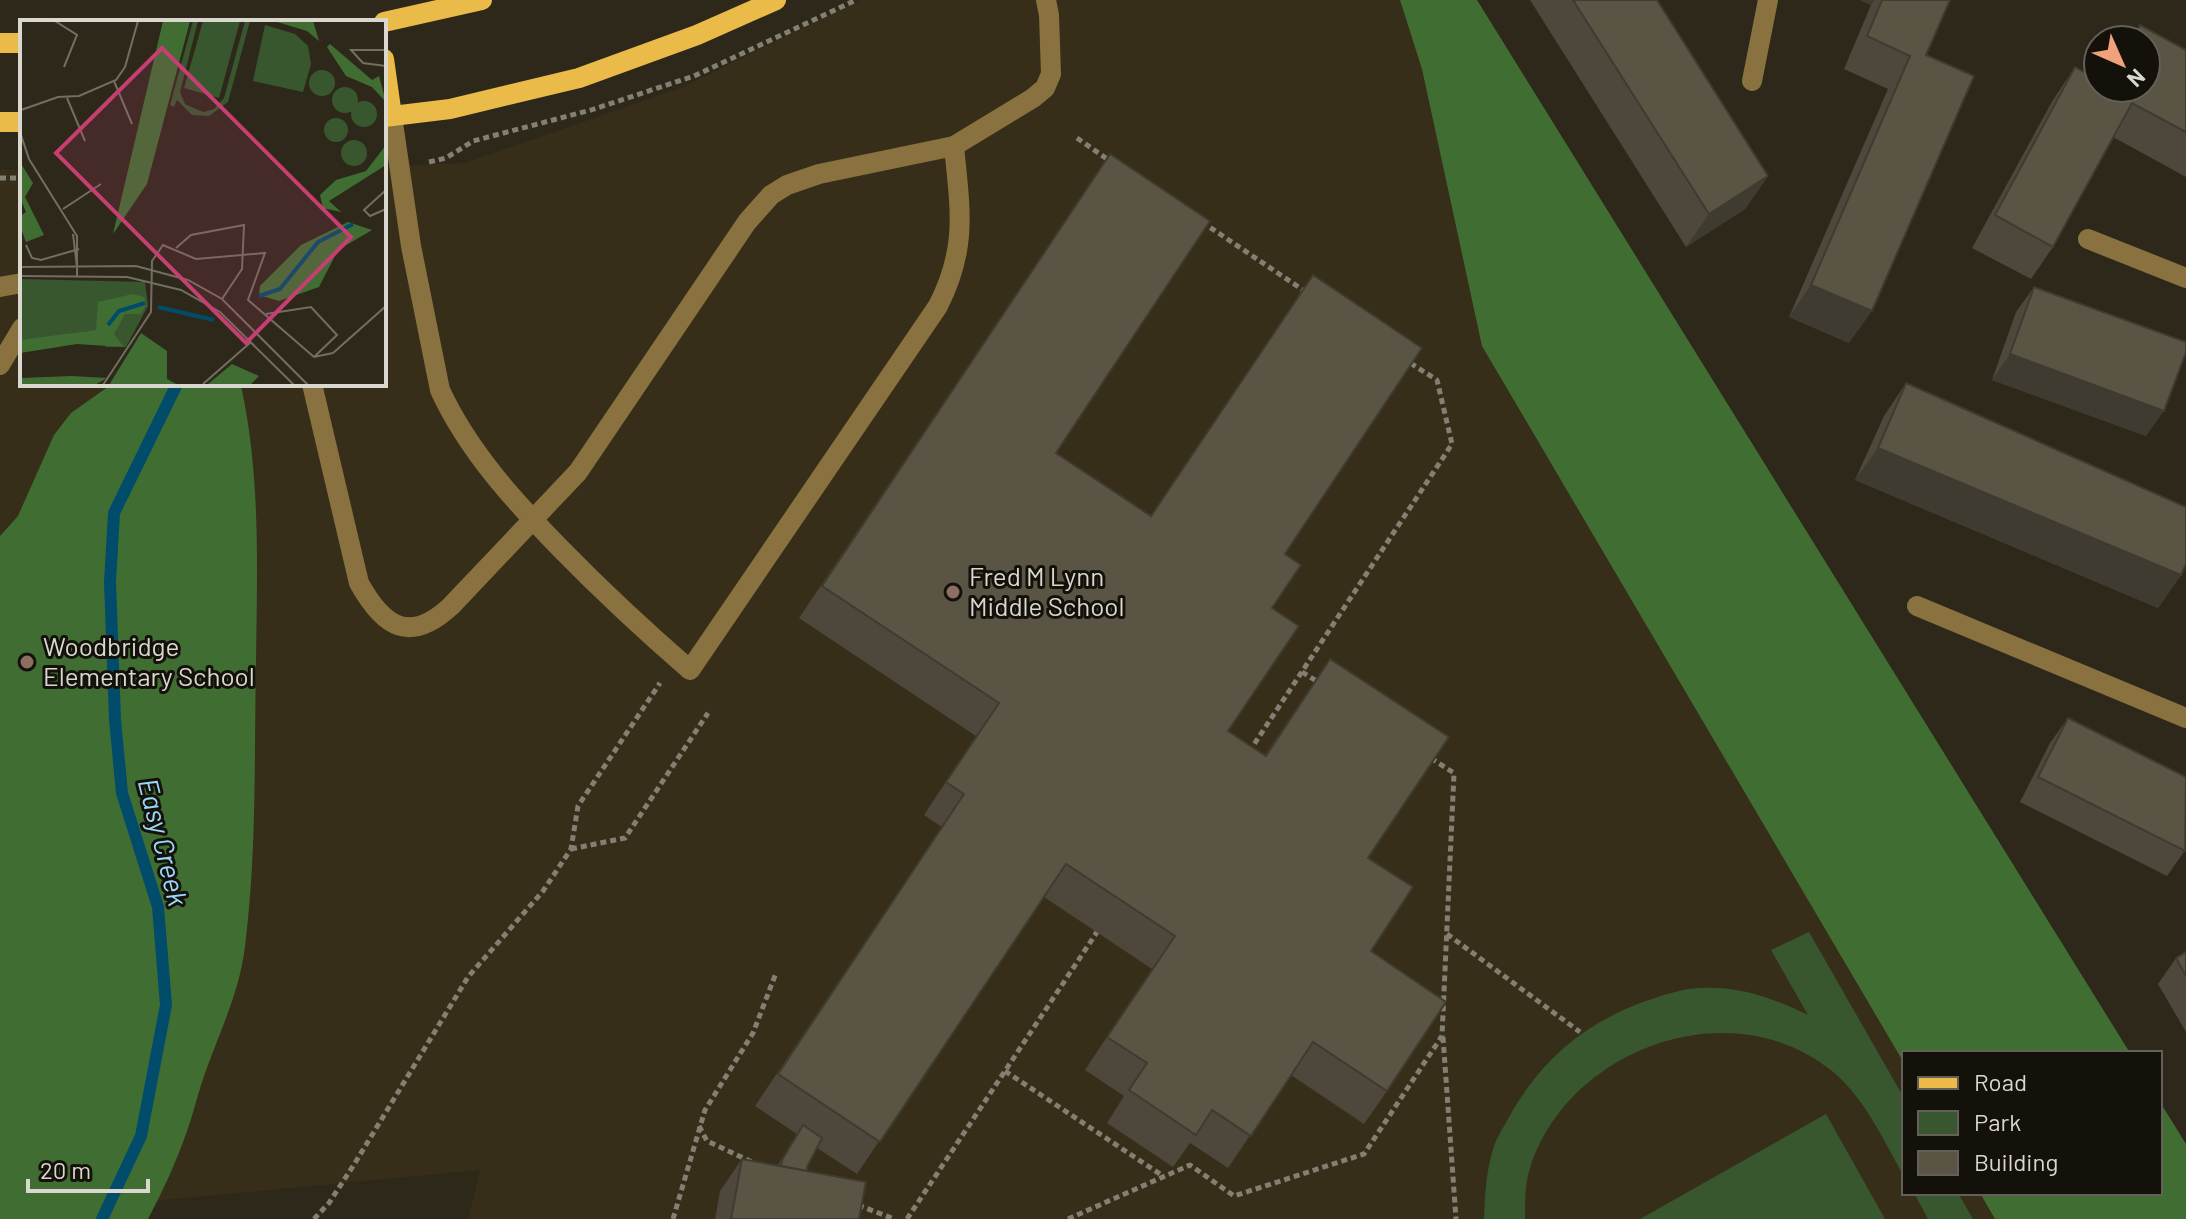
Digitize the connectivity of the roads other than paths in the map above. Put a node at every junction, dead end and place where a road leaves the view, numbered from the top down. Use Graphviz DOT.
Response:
graph roads {
  1 [pos="482,0"];
  2 [pos="776,0"];
  3 [pos="1046,0"];
  4 [pos="1768,0"];
  5 [pos="386,22"];
  6 [pos="1752,81"];
  7 [pos="386,88"];
  8 [pos="388,117"];
  9 [pos="954,146"];
  10 [pos="2088,239"];
  11 [pos="2186,278"];
  12 [pos="20,283"];
  13 [pos="0,287"];
  14 [pos="20,331"];
  15 [pos="0,365"];
  16 [pos="312,386"];
  17 [pos="533,520"];
  18 [pos="1917,606"];
  19 [pos="2186,718"];
  1 -- 5 [label="main road"];
  2 -- 8 [label="main road"];
  3 -- 9 [label="lane"];
  4 -- 6 [label="lane"];
  7 -- 8 [label="main road"];
  8 -- 17 [label="lane"];
  9 -- 17 [label="lane"];
  9 -- 17 [label="lane"];
  10 -- 11 [label="lane"];
  12 -- 13 [label="lane"];
  14 -- 15 [label="lane"];
  16 -- 17 [label="lane"];
  18 -- 19 [label="lane"];
}
